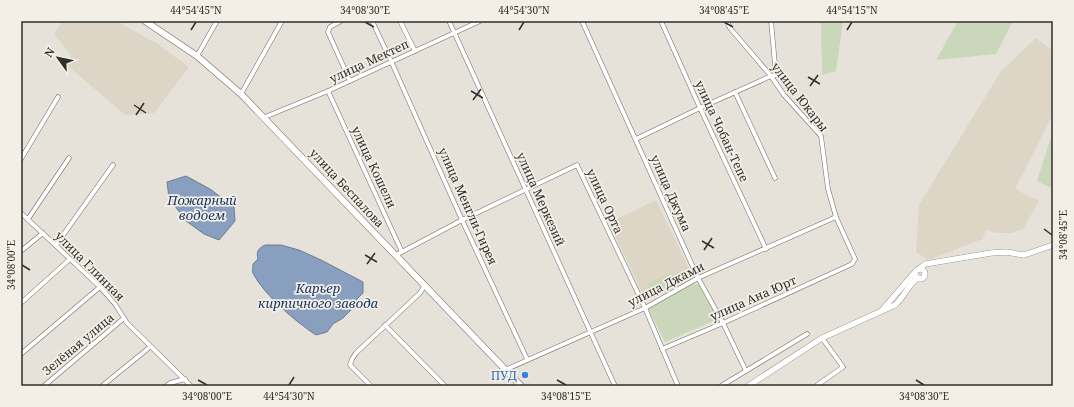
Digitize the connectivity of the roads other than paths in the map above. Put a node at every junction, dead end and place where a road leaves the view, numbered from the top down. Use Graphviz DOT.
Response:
graph roads {
  1 [pos="146,21"];
  2 [pos="216,21"];
  3 [pos="282,21"];
  4 [pos="342,21"];
  5 [pos="372,21"];
  6 [pos="400,21"];
  7 [pos="449,21"];
  8 [pos="480,21"];
  9 [pos="582,21"];
  10 [pos="661,21"];
  11 [pos="728,21"];
  12 [pos="771,21"];
  13 [pos="454,33"];
  14 [pos="415,51"];
  15 [pos="197,56"];
  16 [pos="391,61"];
  17 [pos="771,76"];
  18 [pos="350,81"];
  19 [pos="328,91"];
  20 [pos="735,92"];
  21 [pos="241,94"];
  22 [pos="58,97"];
  23 [pos="700,108"];
  24 [pos="265,117"];
  25 [pos="636,139"];
  26 [pos="69,158"];
  27 [pos="21,159"];
  28 [pos="113,165"];
  29 [pos="775,178"];
  30 [pos="526,190"];
  31 [pos="21,213"];
  32 [pos="836,217"];
  33 [pos="28,219"];
  34 [pos="462,220"];
  35 [pos="43,233"];
  36 [pos="56,245"];
  37 [pos="1053,245"];
  38 [pos="766,249"];
  39 [pos="21,251"];
  40 [pos="402,252"];
  41 [pos="396,255"];
  42 [pos="70,259"];
  43 [pos="852,264"];
  44 [pos="925,264"];
  45 [pos="918,270"];
  46 [pos="925,274"];
  47 [pos="698,278"];
  48 [pos="918,278"];
  49 [pos="425,285"];
  50 [pos="100,287"];
  51 [pos="21,303"];
  52 [pos="645,308"];
  53 [pos="871,317"];
  54 [pos="124,318"];
  55 [pos="723,323"];
  56 [pos="385,325"];
  57 [pos="589,332"];
  58 [pos="807,334"];
  59 [pos="822,338"];
  60 [pos="150,347"];
  61 [pos="662,349"];
  62 [pos="21,354"];
  63 [pos="527,359"];
  64 [pos="505,370"];
  65 [pos="746,371"];
  66 [pos="185,379"];
  67 [pos="44,386"];
  68 [pos="102,386"];
  69 [pos="166,386"];
  70 [pos="191,386"];
  71 [pos="371,386"];
  72 [pos="445,386"];
  73 [pos="521,386"];
  74 [pos="614,386"];
  75 [pos="678,386"];
  76 [pos="721,386"];
  77 [pos="748,386"];
  78 [pos="816,386"];
  1 -- 15 [label="main road, улица Беспалова"];
  2 -- 15 [label="street"];
  3 -- 21 [label="street"];
  4 -- 18 [label="street"];
  5 -- 16 [label="street, улица Менгли-Гирея"];
  6 -- 14 [label="street"];
  7 -- 13 [label="street, улица Меркезий"];
  8 -- 13 [label="street, улица Мектеп"];
  9 -- 25 [label="street, улица Джума"];
  10 -- 23 [label="street, улица Чобан-Тепе"];
  11 -- 17 [label="street, улица Юкары"];
  12 -- 17 [label="street"];
  13 -- 14 [label="street, улица Мектеп"];
  13 -- 30 [label="street, улица Меркезий"];
  14 -- 16 [label="street, улица Мектеп"];
  15 -- 21 [label="main road, улица Беспалова"];
  16 -- 18 [label="street, улица Мектеп"];
  16 -- 34 [label="street, улица Менгли-Гирея"];
  17 -- 20 [label="street"];
  17 -- 32 [label="street, улица Юкары"];
  18 -- 19 [label="street, улица Мектеп"];
  19 -- 24 [label="street, улица Мектеп"];
  19 -- 40 [label="street, улица Кошели"];
  20 -- 23 [label="street"];
  20 -- 29 [label="street"];
  21 -- 24 [label="main road, улица Беспалова"];
  22 -- 27 [label="street"];
  23 -- 25 [label="street"];
  23 -- 38 [label="street, улица Чобан-Тепе"];
  24 -- 41 [label="main road, улица Беспалова"];
  25 -- 47 [label="street, улица Джума"];
  26 -- 33 [label="street"];
  28 -- 36 [label="street"];
  30 -- 34 [label="street, улица Орта"];
  30 -- 52 [label="street, улица Орта"];
  30 -- 57 [label="street, улица Меркезий"];
  31 -- 33 [label="street, улица Глинная"];
  32 -- 38 [label="street, улица Джами"];
  32 -- 43 [label="street, улица Юкары"];
  33 -- 35 [label="street, улица Глинная"];
  34 -- 40 [label="street, улица Орта"];
  34 -- 63 [label="street, улица Менгли-Гирея"];
  35 -- 36 [label="street, улица Глинная"];
  35 -- 39 [label="street"];
  36 -- 42 [label="street, улица Глинная"];
  37 -- 44 [label="street"];
  38 -- 47 [label="street, улица Джами"];
  40 -- 41 [label="street, улица Орта"];
  41 -- 49 [label="main road, улица Беспалова"];
  42 -- 50 [label="street, улица Глинная"];
  42 -- 51 [label="street"];
  43 -- 55 [label="street, улица Ана Юрт"];
  44 -- 45 [label="street"];
  44 -- 46 [label="street"];
  45 -- 46 [label="street"];
  45 -- 48 [label="street"];
  45 -- 53 [label="street"];
  46 -- 48 [label="street"];
  47 -- 52 [label="street, улица Джами"];
  47 -- 55 [label="street, улица Джума"];
  48 -- 53 [label="street"];
  49 -- 56 [label="street"];
  49 -- 64 [label="main road, улица Беспалова"];
  50 -- 54 [label="street, улица Глинная"];
  50 -- 62 [label="street"];
  52 -- 57 [label="street, улица Джами"];
  52 -- 61 [label="street, улица Орта"];
  53 -- 59 [label="street"];
  54 -- 60 [label="street, улица Глинная"];
  54 -- 67 [label="street, Зелёная улица"];
  55 -- 61 [label="street, улица Ана Юрт"];
  55 -- 65 [label="street, улица Джума"];
  56 -- 71 [label="street"];
  56 -- 72 [label="street"];
  57 -- 63 [label="street, улица Джами"];
  57 -- 74 [label="street, улица Меркезий"];
  58 -- 65 [label="street"];
  59 -- 77 [label="street"];
  59 -- 78 [label="street"];
  60 -- 66 [label="street, улица Глинная"];
  60 -- 68 [label="street"];
  61 -- 75 [label="street, улица Орта"];
  63 -- 64 [label="street, улица Джами"];
  64 -- 73 [label="main road, улица Беспалова"];
  65 -- 76 [label="street"];
  66 -- 69 [label="street"];
  66 -- 70 [label="street, улица Глинная"];
}
